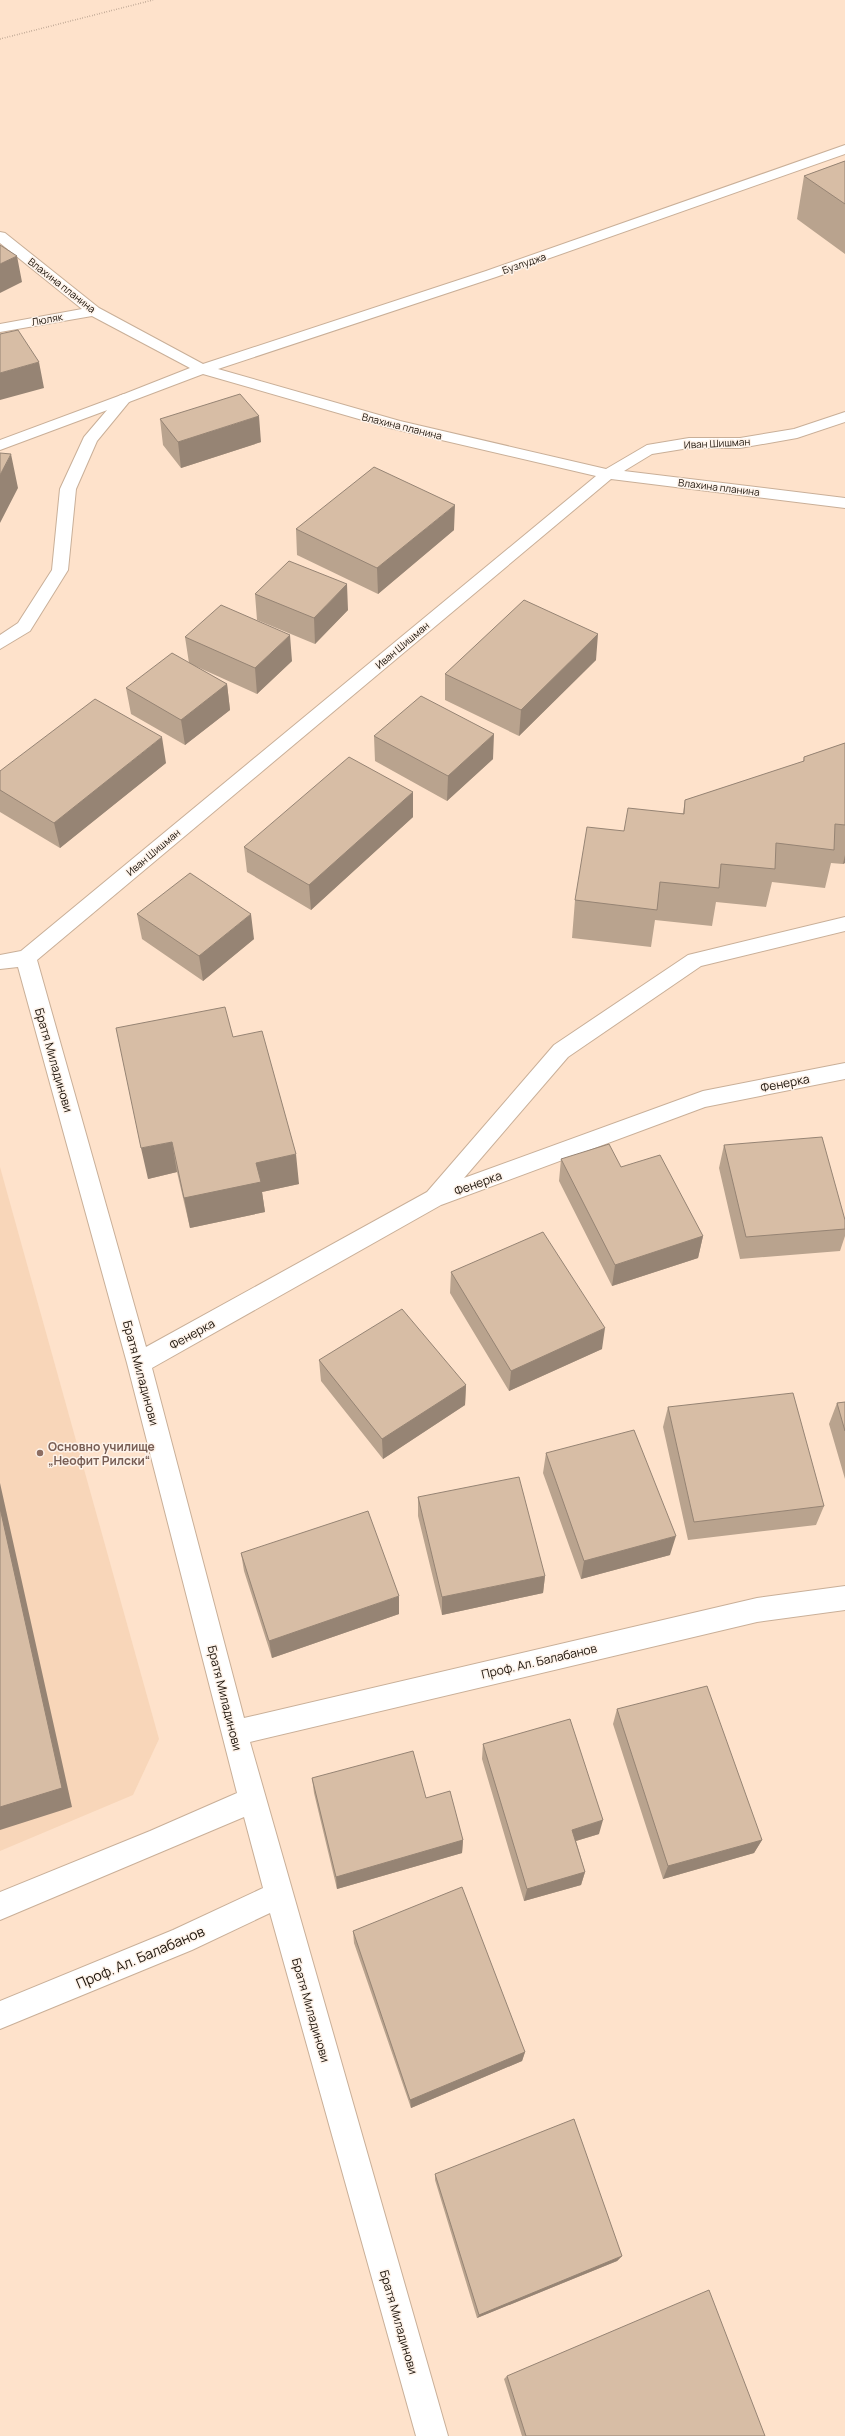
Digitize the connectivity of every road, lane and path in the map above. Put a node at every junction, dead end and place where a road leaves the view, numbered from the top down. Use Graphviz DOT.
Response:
graph roads {
  1 [pos="153,0"];
  2 [pos="0,39"];
  3 [pos="845,150"];
  4 [pos="0,236"];
  5 [pos="94,311"];
  6 [pos="0,328"];
  7 [pos="202,370"];
  8 [pos="124,399"];
  9 [pos="845,417"];
  10 [pos="0,445"];
  11 [pos="608,474"];
  12 [pos="845,502"];
  13 [pos="0,643"];
  14 [pos="845,924"];
  15 [pos="26,958"];
  16 [pos="0,962"];
  17 [pos="845,1071"];
  18 [pos="433,1199"];
  19 [pos="139,1363"];
  20 [pos="845,1598"];
  21 [pos="234,1733"];
  22 [pos="252,1800"];
  23 [pos="278,1895"];
  24 [pos="0,1906"];
  25 [pos="0,2015"];
  26 [pos="432,2436"];
  1 -- 2 [label="path"];
  3 -- 7 [label="street, Бузлуджа"];
  4 -- 5 [label="street, Влахина планина"];
  5 -- 6 [label="street, Люляк"];
  5 -- 7 [label="street, Влахина планина"];
  7 -- 8 [label="street, Бузлуджа"];
  7 -- 11 [label="street, Влахина планина"];
  8 -- 10 [label="street, Бузлуджа"];
  8 -- 13 [label="street"];
  9 -- 11 [label="street, Иван Шишман"];
  11 -- 12 [label="street, Влахина планина"];
  11 -- 15 [label="street, Иван Шишман"];
  14 -- 18 [label="street"];
  15 -- 16 [label="street"];
  15 -- 19 [label="street, Братя Миладинови"];
  17 -- 18 [label="street, Фенерка"];
  18 -- 19 [label="street, Фенерка"];
  19 -- 21 [label="street, Братя Миладинови"];
  20 -- 21 [label="street, Проф. Ал. Балабанов"];
  21 -- 22 [label="street, Братя Миладинови"];
  22 -- 23 [label="street, Братя Миладинови"];
  22 -- 24 [label="street"];
  23 -- 25 [label="street, Проф. Ал. Балабанов"];
  23 -- 26 [label="street, Братя Миладинови"];
}
